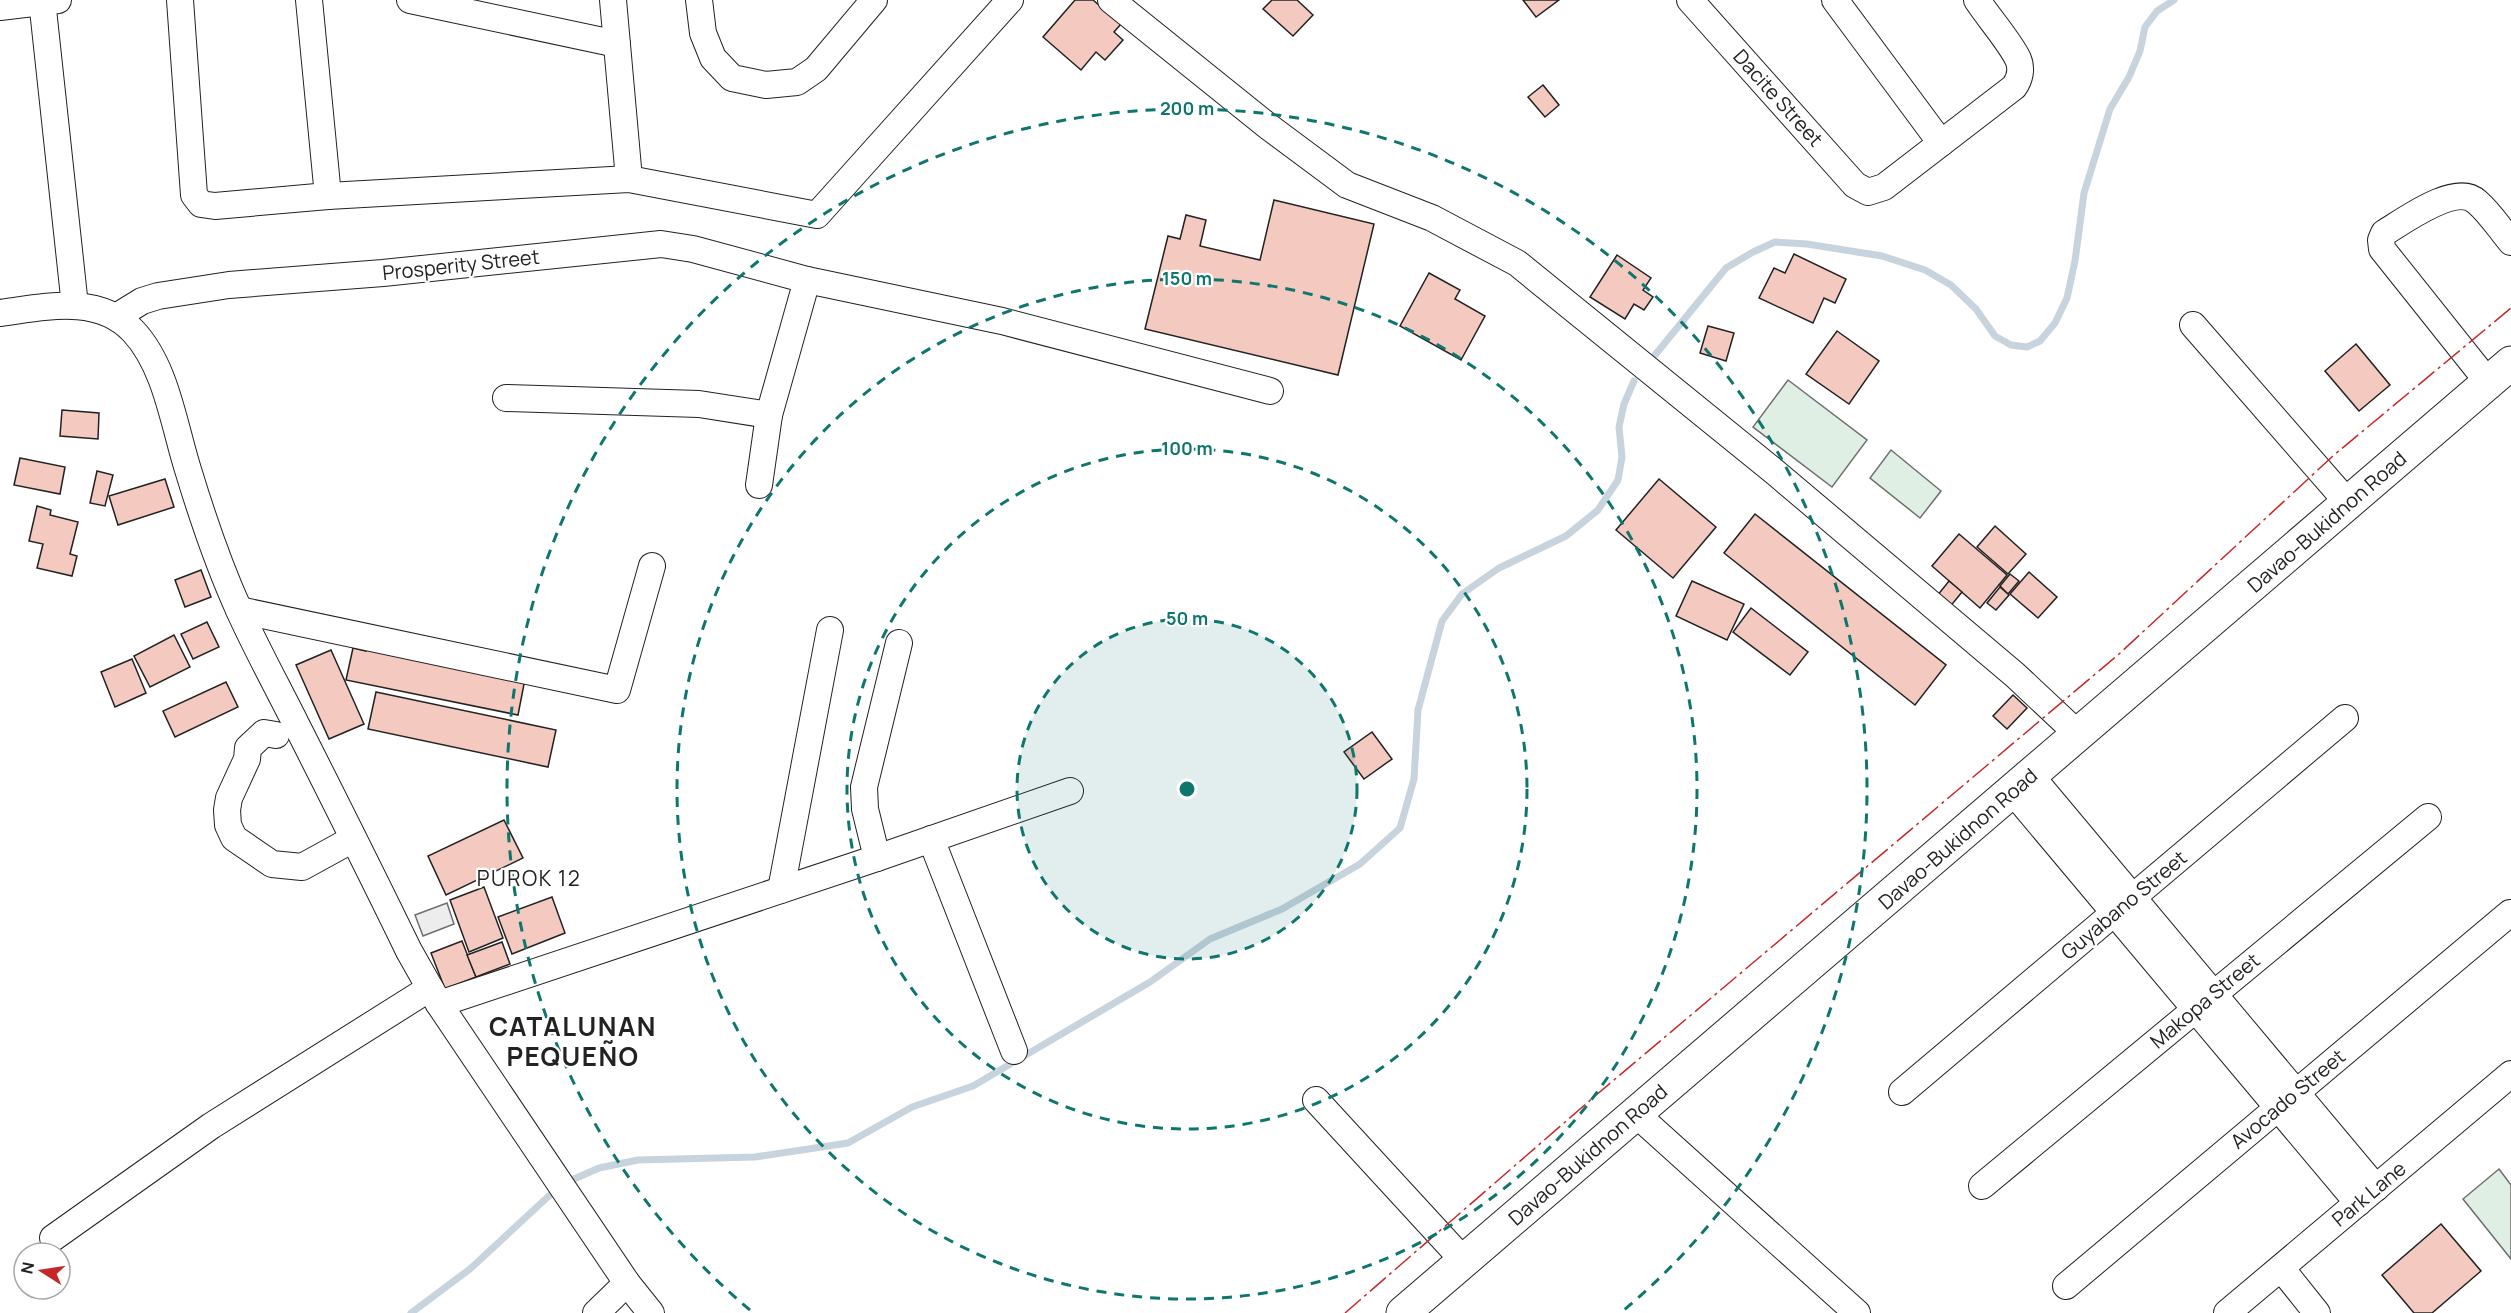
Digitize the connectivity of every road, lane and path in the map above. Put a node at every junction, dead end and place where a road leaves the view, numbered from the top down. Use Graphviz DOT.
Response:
graph roads {
  1 [pos="180,0"];
  2 [pos="309,0"];
  3 [pos="410,0"];
  4 [pos="613,0"];
  5 [pos="699,0"];
  6 [pos="874,0"];
  7 [pos="1010,0"];
  8 [pos="1111,0"];
  9 [pos="1690,0"];
  10 [pos="1835,0"];
  11 [pos="1977,0"];
  12 [pos="47,1"];
  13 [pos="0,7"];
  14 [pos="617,44"];
  15 [pos="1941,143"];
  16 [pos="629,179"];
  17 [pos="328,196"];
  18 [pos="2511,242"];
  19 [pos="807,280"];
  20 [pos="75,306"];
  21 [pos="0,314"];
  22 [pos="117,317"];
  23 [pos="2193,325"];
  24 [pos="2499,373"];
  25 [pos="1270,391"];
  26 [pos="506,398"];
  27 [pos="770,415"];
  28 [pos="759,485"];
  29 [pos="2349,504"];
  30 [pos="651,566"];
  31 [pos="239,610"];
  32 [pos="830,630"];
  33 [pos="899,643"];
  34 [pos="2345,718"];
  35 [pos="286,729"];
  36 [pos="2079,735"];
  37 [pos="2022,784"];
  38 [pos="1070,791"];
  39 [pos="2428,817"];
  40 [pos="353,839"];
  41 [pos="931,839"];
  42 [pos="877,858"];
  43 [pos="781,890"];
  44 [pos="2124,905"];
  45 [pos="2510,913"];
  46 [pos="434,996"];
  47 [pos="2205,1002"];
  48 [pos="1014,1051"];
  49 [pos="2507,1081"];
  50 [pos="1902,1092"];
  51 [pos="2287,1100"];
  52 [pos="1316,1101"];
  53 [pos="1636,1114"];
  54 [pos="1982,1186"];
  55 [pos="2367,1196"];
  56 [pos="53,1238"];
  57 [pos="1464,1261"];
  58 [pos="2281,1268"];
  59 [pos="627,1283"];
  60 [pos="2066,1286"];
  61 [pos="596,1313"];
  62 [pos="651,1313"];
  63 [pos="1403,1313"];
  64 [pos="1857,1313"];
  65 [pos="2227,1313"];
  66 [pos="2317,1313"];
  1 -- 17 [label="street"];
  2 -- 17 [label="street"];
  3 -- 14 [label="street"];
  4 -- 14 [label="street"];
  5 -- 6 [label="street"];
  7 -- 16 [label="street"];
  8 -- 36 [label="street"];
  9 -- 15 [label="street, Dacite Street"];
  10 -- 15 [label="street"];
  11 -- 15 [label="street"];
  12 -- 13 [label="street"];
  12 -- 20 [label="street"];
  14 -- 16 [label="street"];
  16 -- 17 [label="street"];
  18 -- 24 [label="street"];
  19 -- 22 [label="street, Prosperity Street"];
  19 -- 25 [label="street, Prosperity Street"];
  19 -- 27 [label="street"];
  20 -- 21 [label="street"];
  20 -- 22 [label="street"];
  22 -- 31 [label="street"];
  23 -- 29 [label="street"];
  24 -- 29 [label="highway, Davao-Bukidnon Road"];
  26 -- 27 [label="street"];
  27 -- 28 [label="street"];
  29 -- 36 [label="highway, Davao-Bukidnon Road"];
  30 -- 31 [label="street"];
  31 -- 35 [label="street"];
  32 -- 43 [label="street"];
  33 -- 42 [label="street"];
  34 -- 44 [label="street, Guyabano Street"];
  35 -- 40 [label="street"];
  35 -- 40 [label="street"];
  36 -- 37 [label="highway, Davao-Bukidnon Road"];
  37 -- 44 [label="street"];
  37 -- 53 [label="highway, Davao-Bukidnon Road"];
  38 -- 41 [label="street"];
  39 -- 47 [label="street, Makopa Street"];
  40 -- 46 [label="street"];
  41 -- 42 [label="street"];
  41 -- 48 [label="street"];
  42 -- 43 [label="street"];
  43 -- 46 [label="street"];
  44 -- 47 [label="street"];
  44 -- 50 [label="street, Guyabano Street"];
  45 -- 51 [label="street, Avocado Street"];
  46 -- 56 [label="street"];
  46 -- 59 [label="street"];
  47 -- 51 [label="street"];
  47 -- 54 [label="street, Makopa Street"];
  49 -- 55 [label="street, Park Lane"];
  51 -- 55 [label="street"];
  51 -- 60 [label="street, Avocado Street"];
  52 -- 57 [label="street"];
  53 -- 57 [label="highway, Davao-Bukidnon Road"];
  53 -- 64 [label="street"];
  55 -- 58 [label="street, Park Lane"];
  57 -- 63 [label="highway, Davao-Bukidnon Road"];
  58 -- 65 [label="street, Park Lane"];
  58 -- 66 [label="street"];
  59 -- 61 [label="street"];
  59 -- 62 [label="street"];
}
